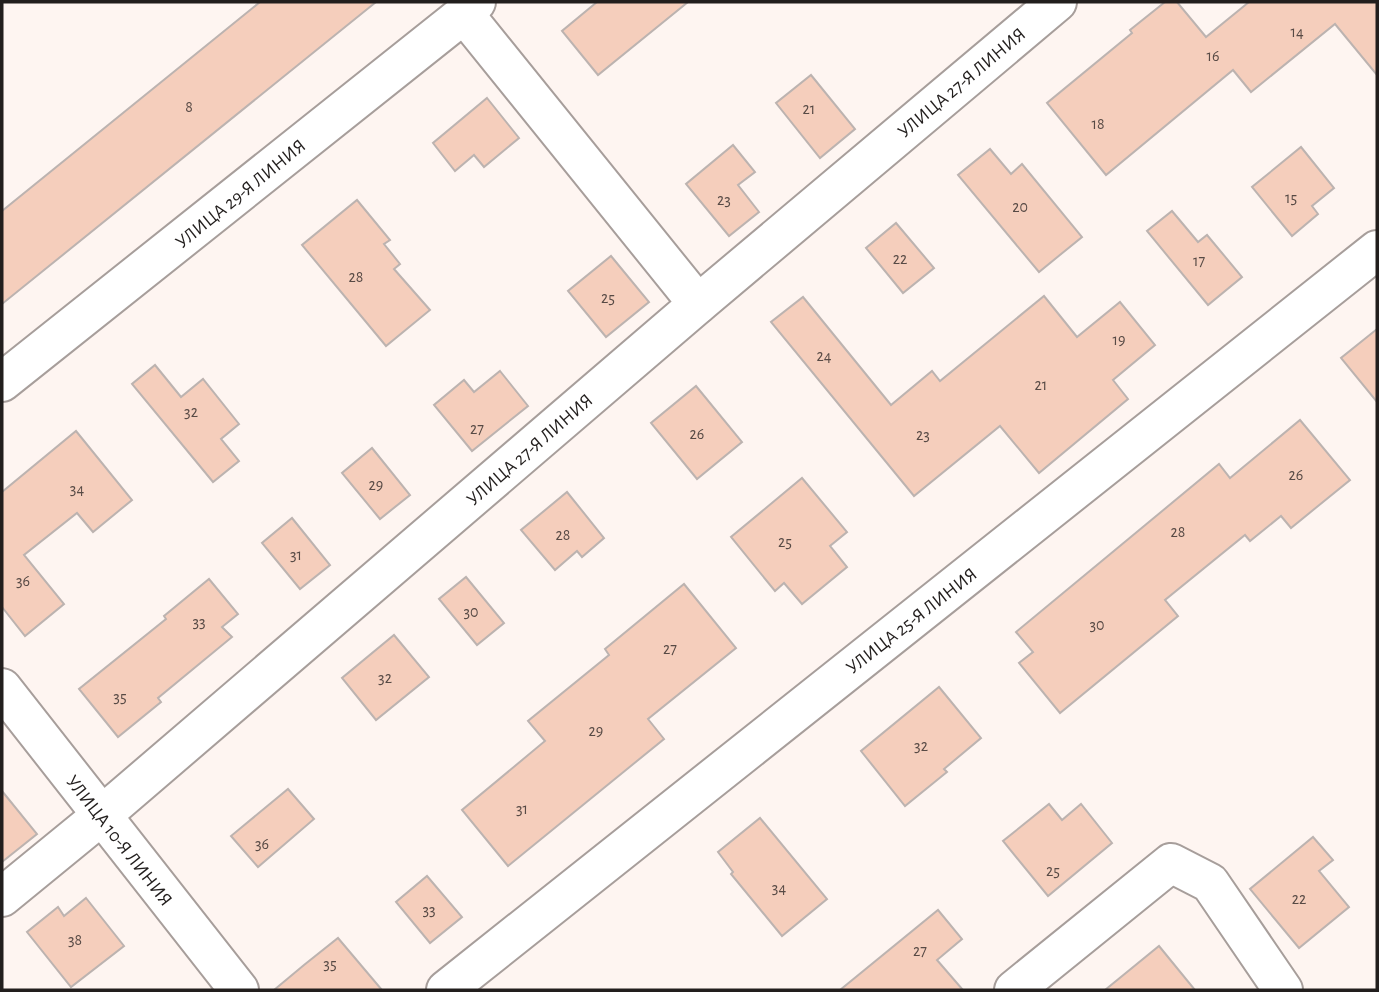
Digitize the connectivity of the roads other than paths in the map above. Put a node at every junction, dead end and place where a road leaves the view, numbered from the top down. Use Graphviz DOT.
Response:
graph roads {
  1 [pos="1056,2"];
  2 [pos="470,8"];
  3 [pos="1377,250"];
  4 [pos="698,304"];
  5 [pos="2,382"];
  6 [pos="2,688"];
  7 [pos="101,816"];
  8 [pos="2,897"];
  9 [pos="239,990"];
  10 [pos="446,990"];
  11 [pos="1014,990"];
  12 [pos="1283,990"];
  1 -- 4 [label="street, УЛИЦА 27-Я ЛИНИЯ"];
  2 -- 4 [label="street"];
  2 -- 5 [label="street, УЛИЦА 29-Я ЛИНИЯ"];
  3 -- 10 [label="street, УЛИЦА 25-Я ЛИНИЯ"];
  4 -- 7 [label="street, УЛИЦА 27-Я ЛИНИЯ"];
  6 -- 7 [label="street, УЛИЦА 10-Я ЛИНИЯ"];
  7 -- 8 [label="street, УЛИЦА 27-Я ЛИНИЯ"];
  7 -- 9 [label="street, УЛИЦА 10-Я ЛИНИЯ"];
  11 -- 12 [label="street"];
}
